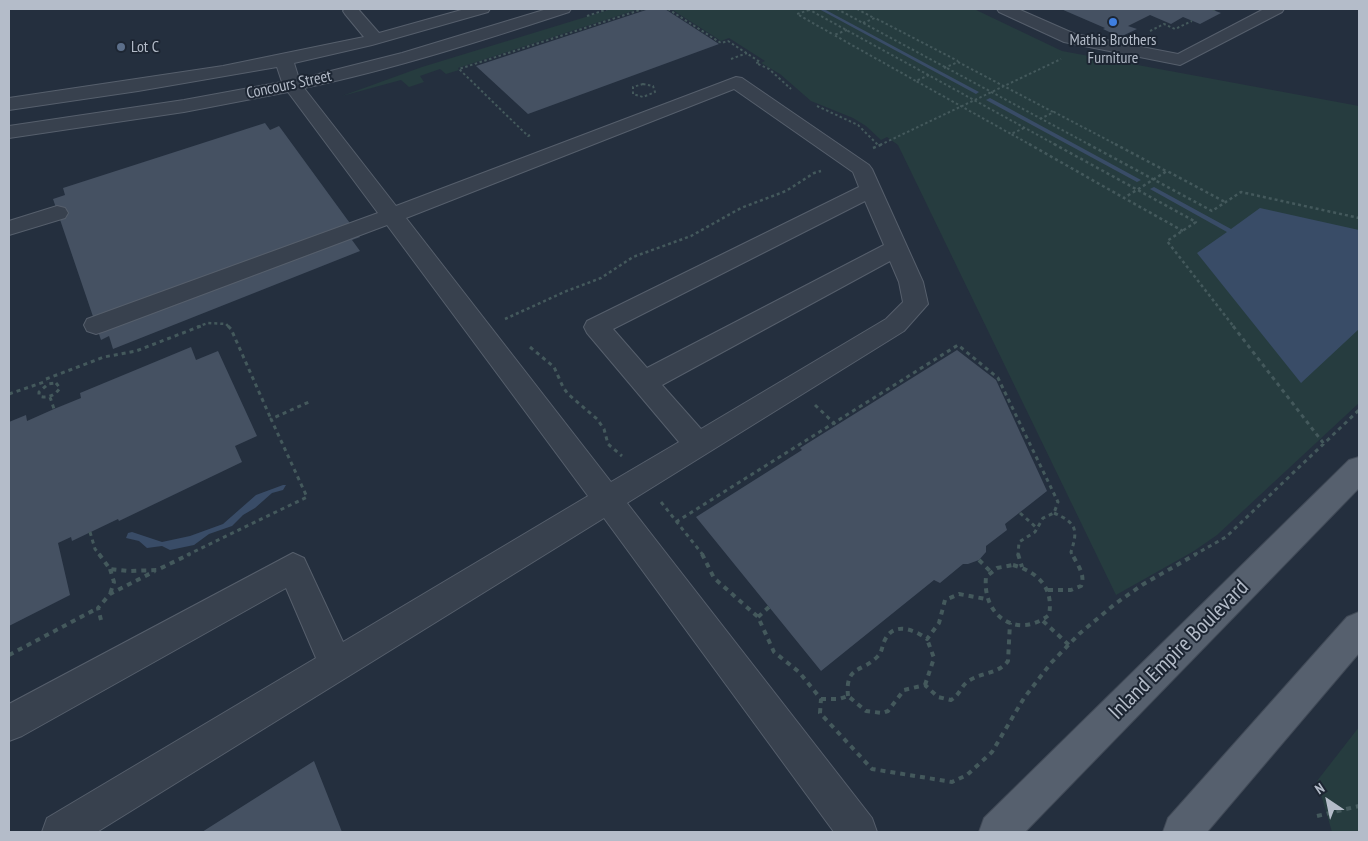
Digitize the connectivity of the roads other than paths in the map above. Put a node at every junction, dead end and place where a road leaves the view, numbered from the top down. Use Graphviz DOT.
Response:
graph roads {
  1 [pos="482,9"];
  2 [pos="563,9"];
  3 [pos="1005,9"];
  4 [pos="1276,9"];
  5 [pos="351,10"];
  6 [pos="375,39"];
  7 [pos="288,72"];
  8 [pos="9,104"];
  9 [pos="9,132"];
  10 [pos="871,190"];
  11 [pos="58,213"];
  12 [pos="391,216"];
  13 [pos="9,228"];
  14 [pos="895,249"];
  15 [pos="96,325"];
  16 [pos="644,382"];
  17 [pos="698,444"];
  18 [pos="1359,469"];
  19 [pos="606,500"];
  20 [pos="1359,628"];
  21 [pos="336,665"];
  22 [pos="9,723"];
  23 [pos="61,832"];
  24 [pos="858,832"];
  25 [pos="998,832"];
  26 [pos="1182,832"];
  1 -- 6 [label="street, Concours Street"];
  2 -- 7 [label="street, Concours Street"];
  3 -- 4 [label="street"];
  5 -- 6 [label="street"];
  6 -- 7 [label="street, Concours Street"];
  7 -- 8 [label="street, Concours Street"];
  7 -- 9 [label="street, Concours Street"];
  7 -- 12 [label="street"];
  10 -- 12 [label="street"];
  10 -- 14 [label="street"];
  10 -- 16 [label="street"];
  11 -- 13 [label="street"];
  12 -- 15 [label="street"];
  12 -- 19 [label="street"];
  14 -- 16 [label="street"];
  14 -- 17 [label="street"];
  16 -- 17 [label="street"];
  17 -- 19 [label="street"];
  18 -- 25 [label="main road, Inland Empire Boulevard"];
  19 -- 21 [label="street"];
  19 -- 24 [label="street"];
  20 -- 26 [label="main road"];
  21 -- 22 [label="street"];
  21 -- 23 [label="street"];
}
